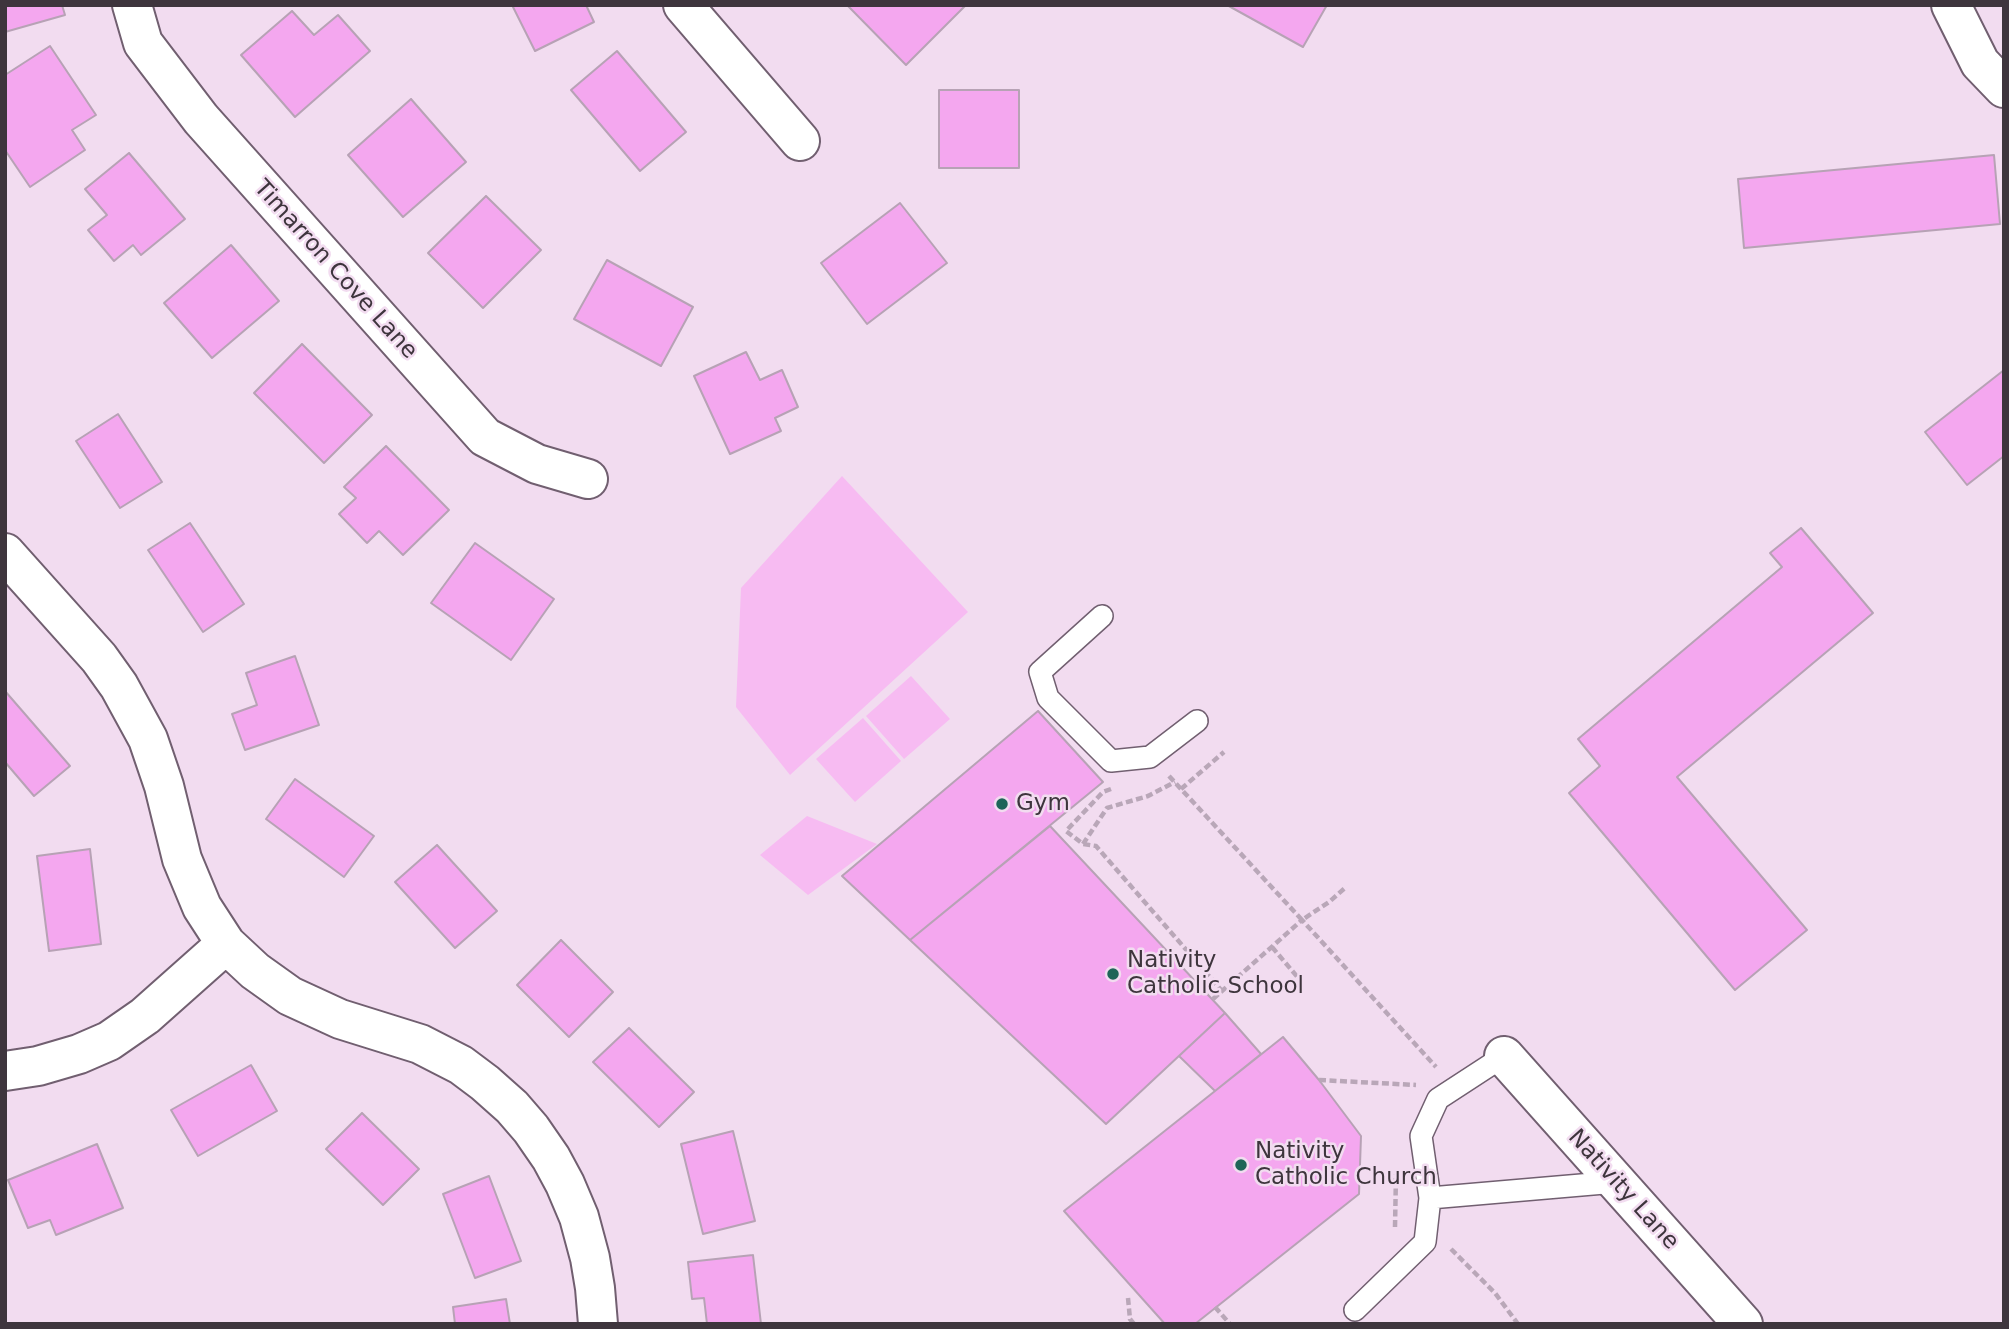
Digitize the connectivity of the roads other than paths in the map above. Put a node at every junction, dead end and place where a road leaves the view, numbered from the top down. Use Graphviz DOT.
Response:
graph roads {
  1 [pos="132,5"];
  2 [pos="683,5"];
  3 [pos="1951,5"];
  4 [pos="2004,88"];
  5 [pos="800,141"];
  6 [pos="588,479"];
  7 [pos="5,553"];
  8 [pos="1102,616"];
  9 [pos="1196,722"];
  10 [pos="226,944"];
  11 [pos="1504,1056"];
  12 [pos="5,1071"];
  13 [pos="1616,1182"];
  14 [pos="1430,1198"];
  15 [pos="1355,1310"];
  16 [pos="598,1324"];
  17 [pos="1743,1324"];
  1 -- 6 [label="street, Timarron Cove Lane"];
  2 -- 5 [label="street"];
  3 -- 4 [label="street"];
  7 -- 10 [label="street"];
  8 -- 9 [label="lane"];
  10 -- 12 [label="street"];
  10 -- 16 [label="street"];
  11 -- 13 [label="street, Nativity Lane"];
  11 -- 14 [label="lane"];
  13 -- 14 [label="lane"];
  13 -- 17 [label="street, Nativity Lane"];
  14 -- 15 [label="lane"];
}
